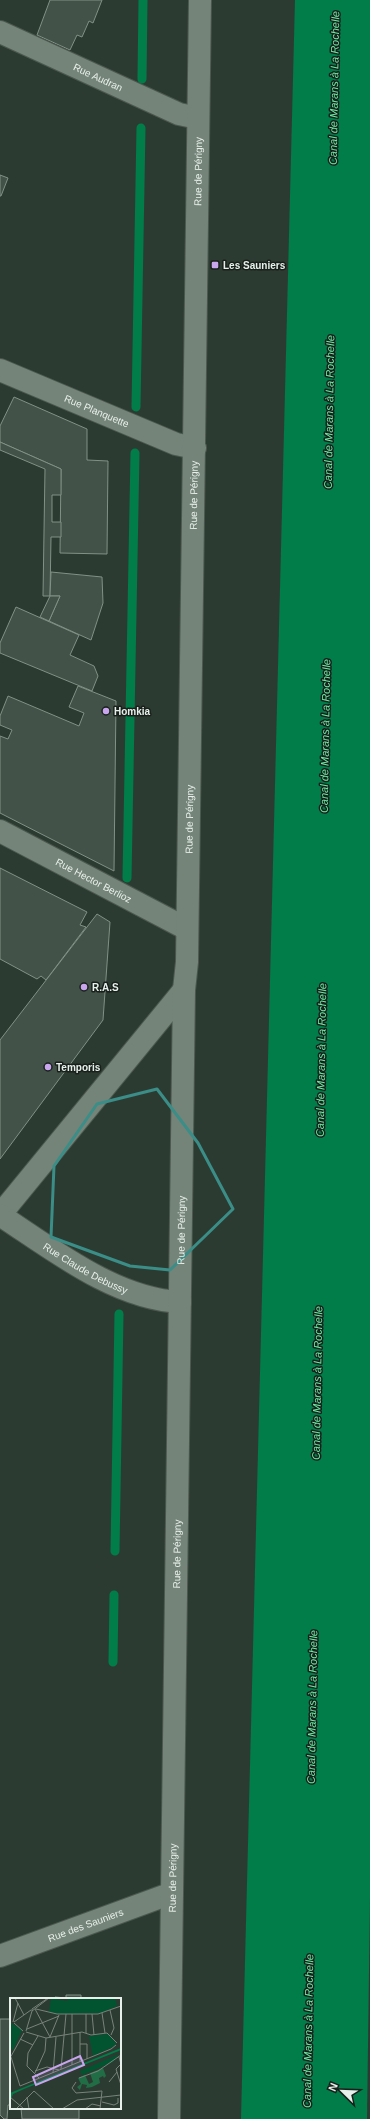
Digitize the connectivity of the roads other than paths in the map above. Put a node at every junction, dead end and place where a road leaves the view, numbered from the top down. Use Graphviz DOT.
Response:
graph roads {
  1 [pos="200,0"];
  2 [pos="0,32"];
  3 [pos="198,118"];
  4 [pos="0,370"];
  5 [pos="195,448"];
  6 [pos="0,831"];
  7 [pos="187,929"];
  8 [pos="184,990"];
  9 [pos="0,1215"];
  10 [pos="180,1302"];
  11 [pos="172,1893"];
  12 [pos="0,1956"];
  13 [pos="169,2119"];
  1 -- 3 [label="street, Rue de Périgny"];
  2 -- 3 [label="street, Rue Audran"];
  3 -- 5 [label="street, Rue de Périgny"];
  4 -- 5 [label="street, Rue Planquette"];
  5 -- 7 [label="street, Rue de Périgny"];
  6 -- 7 [label="street, Rue Hector Berlioz"];
  7 -- 8 [label="street, Rue de Périgny"];
  8 -- 9 [label="street"];
  8 -- 10 [label="street, Rue de Périgny"];
  9 -- 10 [label="street, Rue Claude Debussy"];
  10 -- 11 [label="street, Rue de Périgny"];
  11 -- 12 [label="street, Rue des Sauniers"];
  11 -- 13 [label="street, Rue de Périgny"];
}
